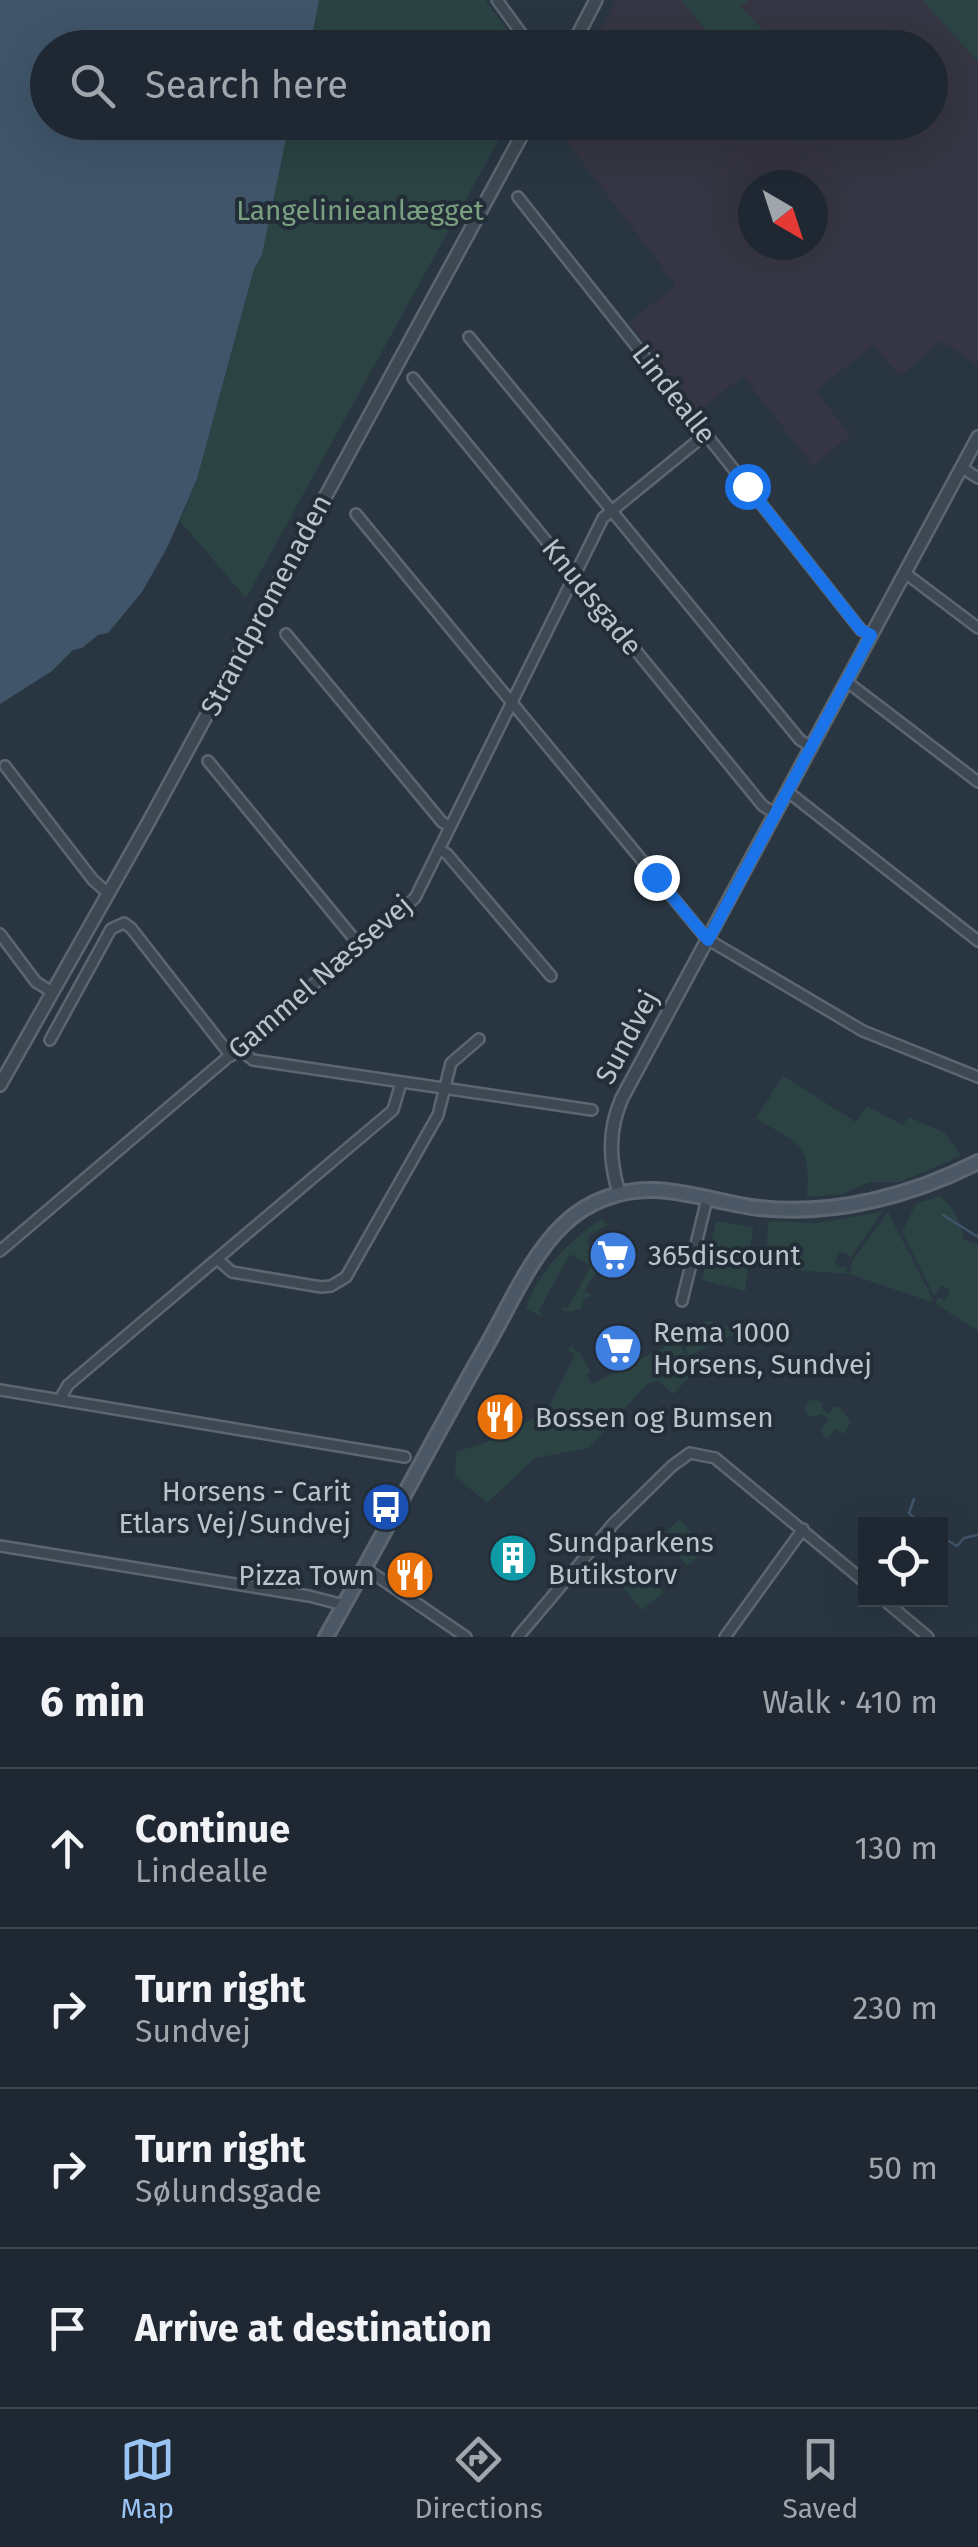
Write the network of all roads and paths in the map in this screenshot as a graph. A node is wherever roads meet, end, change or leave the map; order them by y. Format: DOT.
graph roads {
  1 [pos="497,0"];
  2 [pos="596,0"];
  3 [pos="519,30"];
  4 [pos="580,30"];
  5 [pos="519,140"];
  6 [pos="518,197"];
  7 [pos="469,338"];
  8 [pos="412,378"];
  9 [pos="706,434"];
  10 [pos="978,437"];
  11 [pos="962,467"];
  12 [pos="978,478"];
  13 [pos="610,510"];
  14 [pos="356,514"];
  15 [pos="905,573"];
  16 [pos="575,576"];
  17 [pos="978,628"];
  18 [pos="286,634"];
  19 [pos="871,635"];
  20 [pos="846,681"];
  21 [pos="512,703"];
  22 [pos="810,746"];
  23 [pos="208,761"];
  24 [pos="4,766"];
  25 [pos="978,782"];
  26 [pos="787,791"];
  27 [pos="776,813"];
  28 [pos="450,826"];
  29 [pos="439,849"];
  30 [pos="109,894"];
  31 [pos="0,934"];
  32 [pos="708,940"];
  33 [pos="978,941"];
  34 [pos="360,946"];
  35 [pos="551,976"];
  36 [pos="52,992"];
  37 [pos="479,1039"];
  38 [pos="50,1040"];
  39 [pos="235,1052"];
  40 [pos="978,1077"];
  41 [pos="401,1083"];
  42 [pos="0,1085"];
  43 [pos="445,1089"];
  44 [pos="592,1110"];
  45 [pos="978,1162"];
  46 [pos="619,1193"];
  47 [pos="708,1199"];
  48 [pos="0,1251"];
  49 [pos="217,1258"];
  50 [pos="682,1301"];
  51 [pos="0,1390"];
  52 [pos="60,1399"];
  53 [pos="405,1457"];
  54 [pos="803,1528"];
  55 [pos="0,1546"];
  56 [pos="364,1568"];
  57 [pos="858,1575"];
  58 [pos="344,1606"];
  59 [pos="892,1607"];
  60 [pos="727,1636"];
  61 [pos="326,1637"];
  62 [pos="466,1637"];
  63 [pos="518,1637"];
  64 [pos="928,1637"];
  1 -- 3 [label="street"];
  2 -- 4 [label="street"];
  5 -- 30 [label="street, Strandpromenaden"];
  6 -- 9 [label="street, Lindealle"];
  7 -- 13 [label="street"];
  8 -- 16 [label="street, Knudsgade"];
  9 -- 13 [label="street"];
  9 -- 19 [label="street, Lindealle"];
  10 -- 11 [label="street, Sundvej"];
  11 -- 12 [label="street"];
  11 -- 15 [label="street, Sundvej"];
  13 -- 16 [label="street, Gammel Næssevej"];
  13 -- 22 [label="street"];
  14 -- 21 [label="street"];
  15 -- 17 [label="street"];
  15 -- 19 [label="street, Sundvej"];
  16 -- 21 [label="street, Gammel Næssevej"];
  16 -- 27 [label="street, Knudsgade"];
  18 -- 28 [label="street"];
  19 -- 20 [label="street, Sundvej"];
  20 -- 22 [label="street, Sundvej"];
  20 -- 25 [label="street"];
  21 -- 28 [label="street, Gammel Næssevej"];
  21 -- 32 [label="street"];
  22 -- 26 [label="street, Sundvej"];
  23 -- 34 [label="street"];
  24 -- 30 [label="street"];
  26 -- 27 [label="street, Sundvej"];
  26 -- 33 [label="street"];
  27 -- 32 [label="street, Sundvej"];
  28 -- 29 [label="street, Gammel Næssevej"];
  29 -- 34 [label="street, Gammel Næssevej"];
  29 -- 35 [label="street"];
  30 -- 36 [label="street, Strandpromenaden"];
  31 -- 36 [label="street"];
  32 -- 40 [label="street"];
  32 -- 46 [label="street, Sundvej"];
  34 -- 39 [label="street, Gammel Næssevej"];
  36 -- 42 [label="street, Strandpromenaden"];
  37 -- 43 [label="street"];
  38 -- 39 [label="street"];
  39 -- 41 [label="street"];
  39 -- 48 [label="street, Gammel Næssevej"];
  41 -- 43 [label="street"];
  41 -- 49 [label="street"];
  43 -- 44 [label="street"];
  43 -- 49 [label="street"];
  45 -- 47 [label="main road"];
  46 -- 47 [label="main road"];
  46 -- 56 [label="main road"];
  47 -- 50 [label="street"];
  49 -- 52 [label="street"];
  51 -- 52 [label="street"];
  52 -- 53 [label="street"];
  54 -- 57 [label="street"];
  54 -- 60 [label="street"];
  54 -- 63 [label="street"];
  55 -- 58 [label="street"];
  56 -- 58 [label="main road"];
  56 -- 62 [label="street"];
  58 -- 61 [label="main road"];
  59 -- 64 [label="street"];
}
